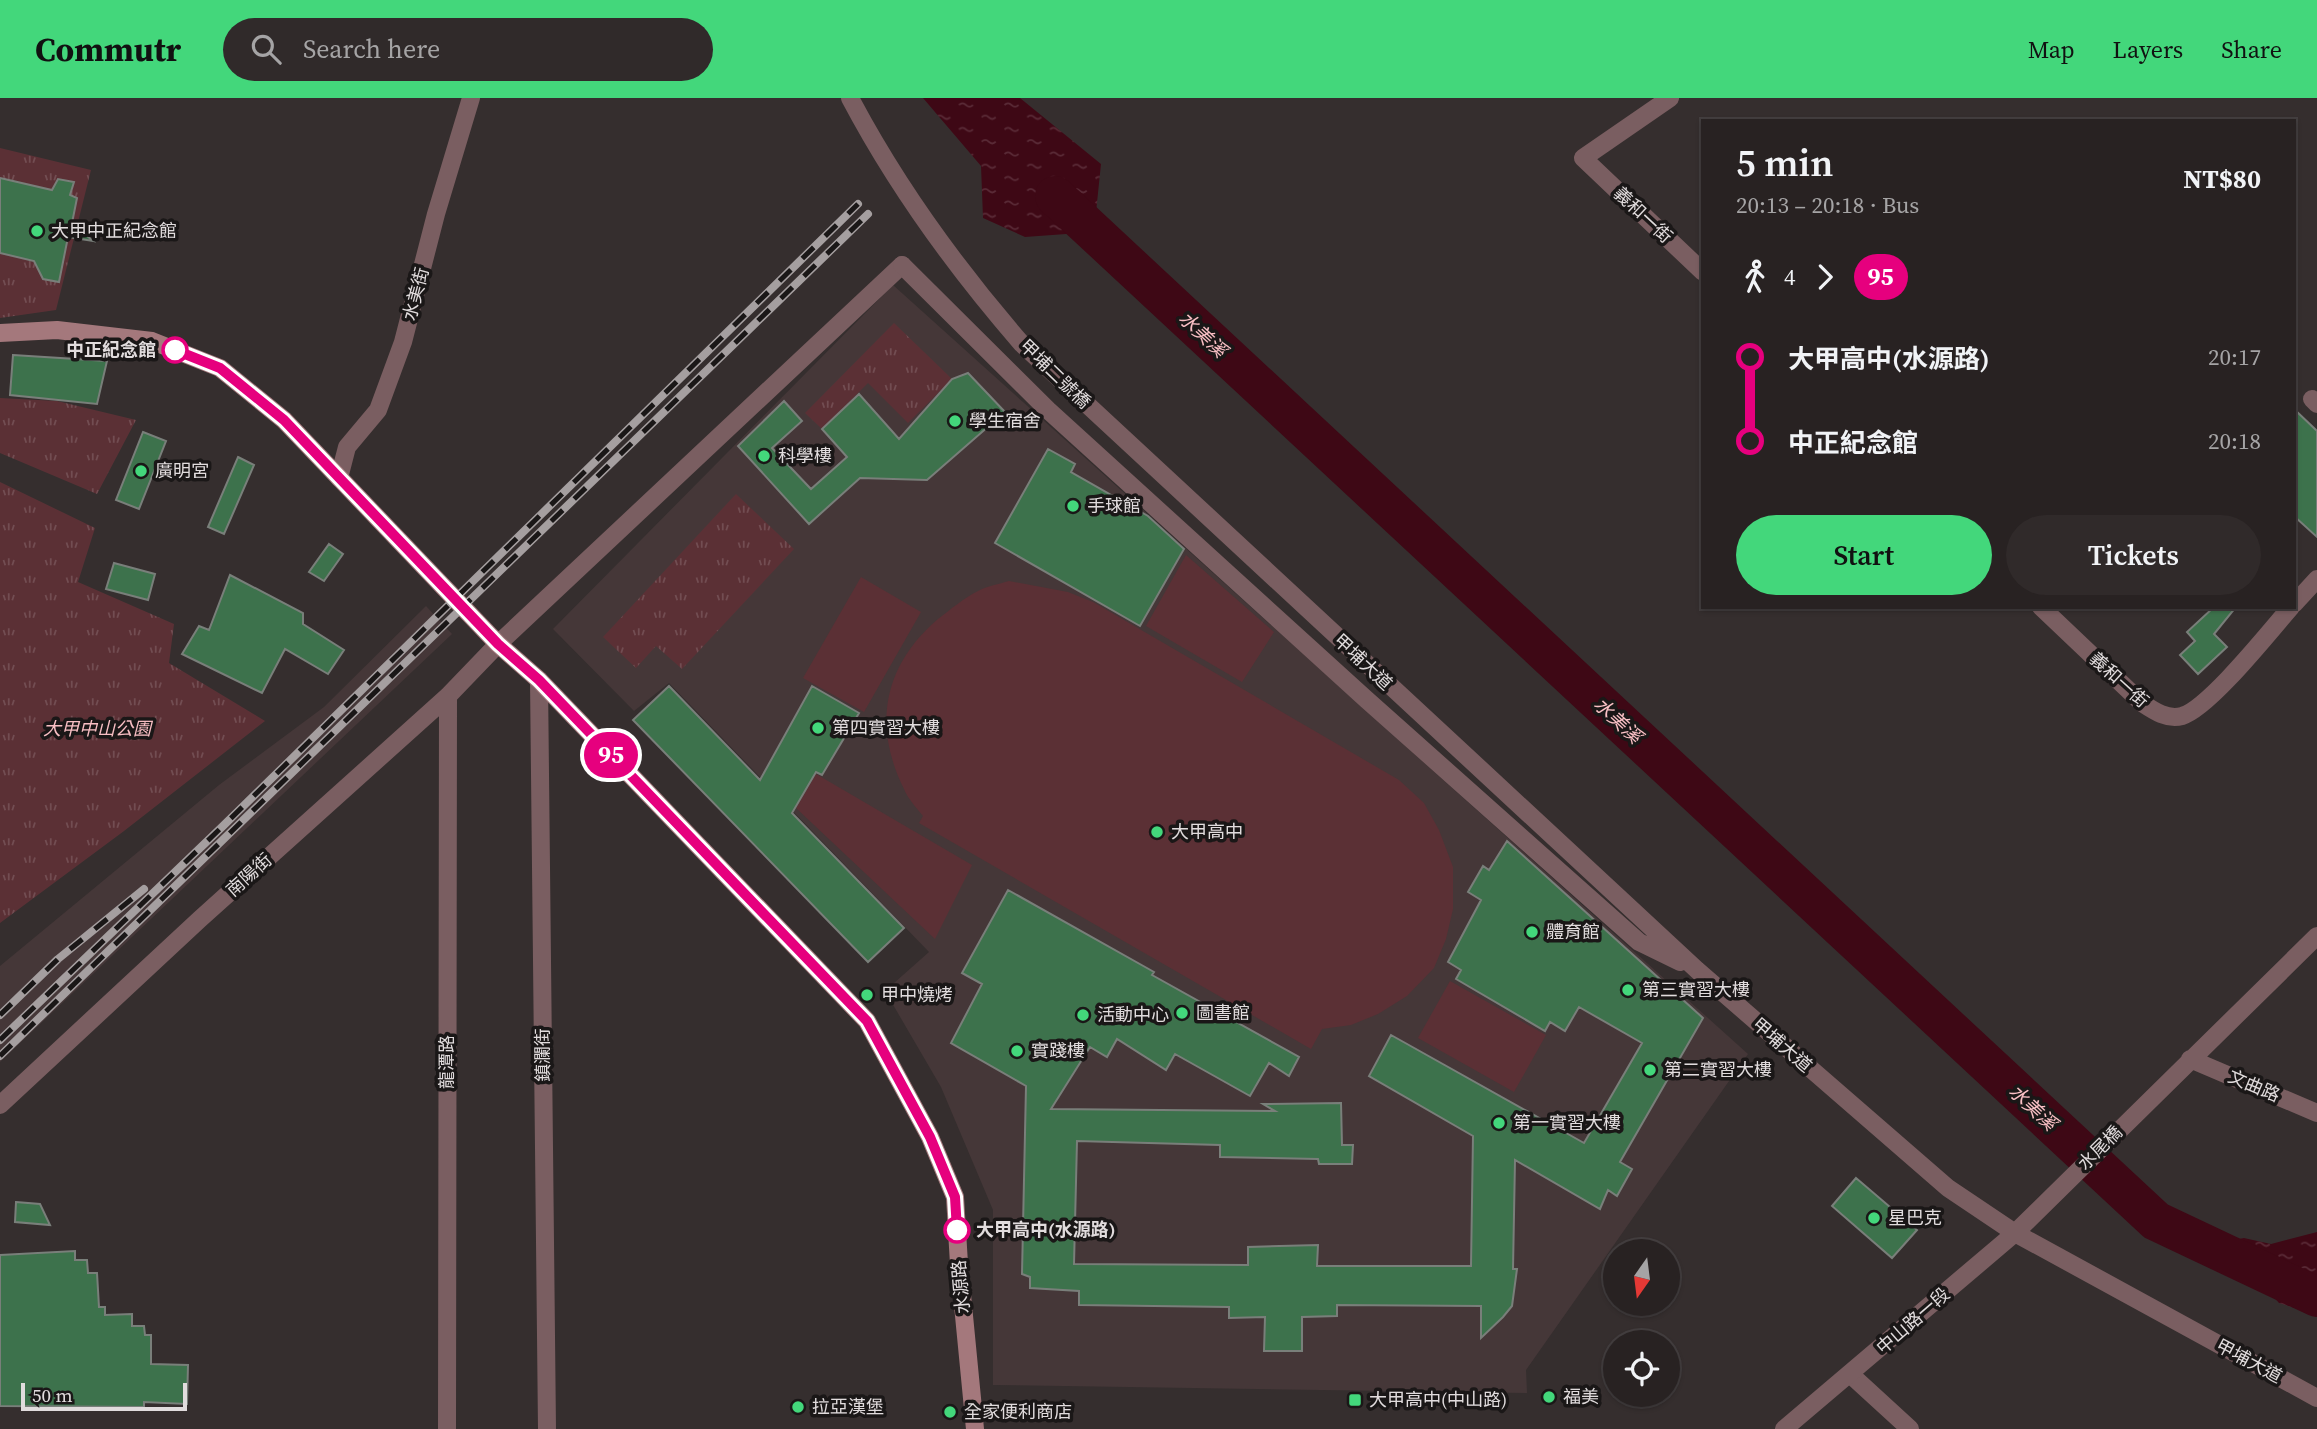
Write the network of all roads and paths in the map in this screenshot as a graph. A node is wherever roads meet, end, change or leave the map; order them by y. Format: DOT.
graph roads {
  1 [pos="471,98"];
  2 [pos="850,98"];
  3 [pos="1670,98"];
  4 [pos="1701,270"];
  5 [pos="0,333"];
  6 [pos="339,478"];
  7 [pos="2317,579"];
  8 [pos="2296,603"];
  9 [pos="2043,609"];
  10 [pos="2290,609"];
  11 [pos="1307,610"];
  12 [pos="498,644"];
  13 [pos="539,680"];
  14 [pos="448,695"];
  15 [pos="2317,936"];
  16 [pos="1697,970"];
  17 [pos="2190,1059"];
  18 [pos="0,1105"];
  19 [pos="2317,1113"];
  20 [pos="2039,1209"];
  21 [pos="2015,1233"];
  22 [pos="1850,1374"];
  23 [pos="2317,1398"];
  24 [pos="447,1429"];
  25 [pos="547,1429"];
  26 [pos="975,1429"];
  27 [pos="1784,1429"];
  28 [pos="1909,1429"];
  1 -- 6 [label="street, 水美街"];
  2 -- 11 [label="street, 甲埔二號橋"];
  3 -- 4 [label="street, 義和一街"];
  5 -- 6 [label="main road"];
  6 -- 12 [label="main road, 水源路"];
  7 -- 8 [label="street, 義和一街"];
  9 -- 10 [label="street, 義和一街"];
  11 -- 16 [label="street, 甲埔大道"];
  12 -- 13 [label="main road, 水源路"];
  12 -- 14 [label="street, 南陽街"];
  12 -- 16 [label="street, 南陽街"];
  13 -- 25 [label="street, 鎮瀾街"];
  13 -- 26 [label="main road, 水源路"];
  14 -- 18 [label="street, 南陽街"];
  14 -- 24 [label="street, 龍潭路"];
  15 -- 17 [label="street"];
  16 -- 21 [label="street, 甲埔大道"];
  17 -- 19 [label="street, 文曲路"];
  17 -- 20 [label="street, 水尾橋"];
  20 -- 21 [label="street, 中山路一段"];
  21 -- 22 [label="street, 中山路一段"];
  21 -- 23 [label="street, 甲埔大道"];
  22 -- 27 [label="street, 中山路一段"];
  22 -- 28 [label="street"];
}
